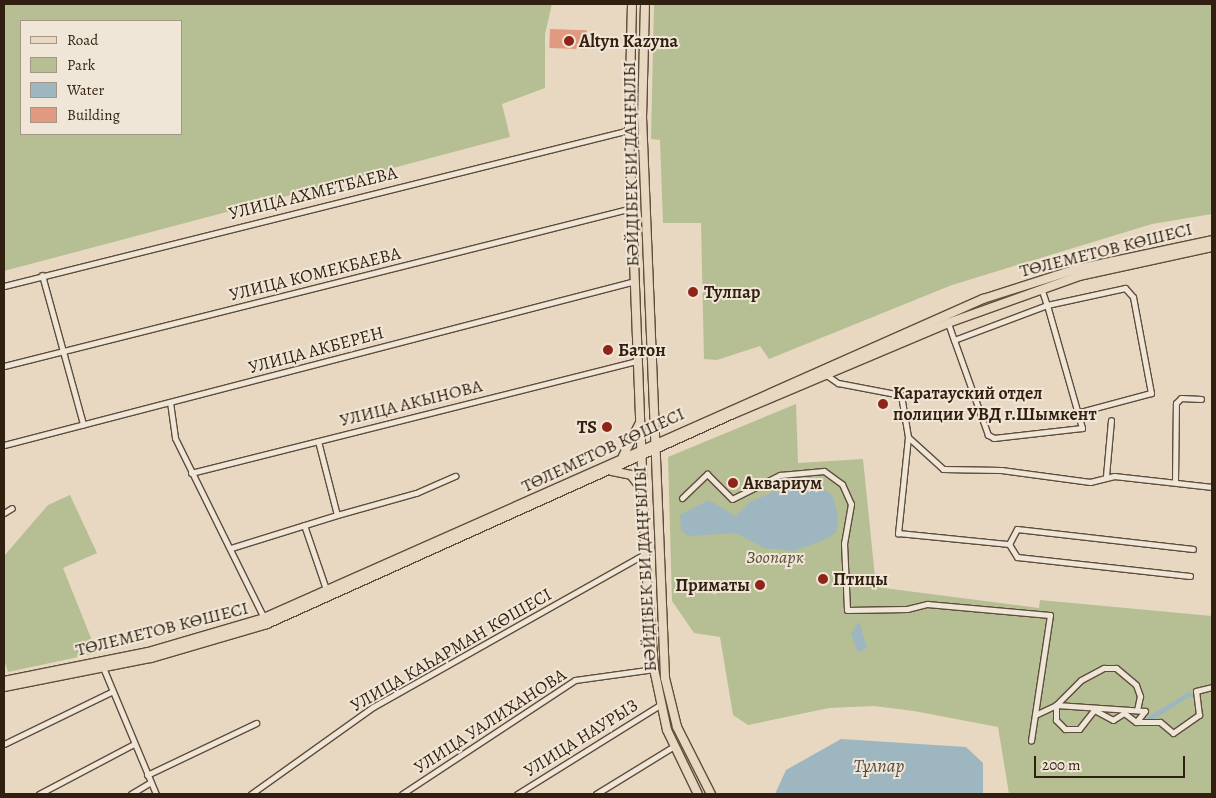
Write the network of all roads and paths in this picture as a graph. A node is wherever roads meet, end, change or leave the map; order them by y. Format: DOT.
graph roads {
  1 [pos="632,4"];
  2 [pos="645,4"];
  3 [pos="629,130"];
  4 [pos="632,208"];
  5 [pos="1212,240"];
  6 [pos="1212,247"];
  7 [pos="42,275"];
  8 [pos="635,281"];
  9 [pos="4,286"];
  10 [pos="1040,288"];
  11 [pos="1046,305"];
  12 [pos="649,314"];
  13 [pos="636,316"];
  14 [pos="948,323"];
  15 [pos="954,340"];
  16 [pos="63,352"];
  17 [pos="638,361"];
  18 [pos="4,366"];
  19 [pos="825,374"];
  20 [pos="1201,399"];
  21 [pos="170,402"];
  22 [pos="1076,413"];
  23 [pos="640,419"];
  24 [pos="1112,420"];
  25 [pos="83,424"];
  26 [pos="908,437"];
  27 [pos="318,441"];
  28 [pos="654,442"];
  29 [pos="4,445"];
  30 [pos="655,451"];
  31 [pos="642,452"];
  32 [pos="623,457"];
  33 [pos="612,471"];
  34 [pos="191,473"];
  35 [pos="455,476"];
  36 [pos="1106,476"];
  37 [pos="1174,481"];
  38 [pos="1212,487"];
  39 [pos="643,490"];
  40 [pos="682,498"];
  41 [pos="12,508"];
  42 [pos="4,513"];
  43 [pos="337,515"];
  44 [pos="304,525"];
  45 [pos="1009,544"];
  46 [pos="231,548"];
  47 [pos="1193,549"];
  48 [pos="645,554"];
  49 [pos="1190,576"];
  50 [pos="327,593"];
  51 [pos="264,618"];
  52 [pos="102,665"];
  53 [pos="654,669"];
  54 [pos="4,681"];
  55 [pos="4,687"];
  56 [pos="1212,687"];
  57 [pos="111,692"];
  58 [pos="1056,705"];
  59 [pos="660,706"];
  60 [pos="1136,710"];
  61 [pos="1035,716"];
  62 [pos="256,722"];
  63 [pos="1136,722"];
  64 [pos="1031,741"];
  65 [pos="4,744"];
  66 [pos="134,744"];
  67 [pos="674,746"];
  68 [pos="147,775"];
  69 [pos="149,784"];
  70 [pos="39,794"];
  71 [pos="130,794"];
  72 [pos="156,794"];
  73 [pos="251,794"];
  74 [pos="402,794"];
  75 [pos="517,794"];
  76 [pos="596,794"];
  77 [pos="698,794"];
  78 [pos="711,794"];
  1 -- 3 [label="main road, БӘЙДІБЕК БИ ДАҢҒЫЛЫ"];
  2 -- 12 [label="main road, БӘЙДІБЕК БИ ДАҢҒЫЛЫ"];
  3 -- 4 [label="main road, БӘЙДІБЕК БИ ДАҢҒЫЛЫ"];
  3 -- 7 [label="street, УЛИЦА АХМЕТБАЕВА"];
  4 -- 8 [label="main road, БӘЙДІБЕК БИ ДАҢҒЫЛЫ"];
  4 -- 16 [label="street, УЛИЦА КОМЕКБАЕВА"];
  5 -- 28 [label="main road, ТӨЛЕМЕТОВ КӨШЕСІ"];
  6 -- 10 [label="main road, ТӨЛЕМЕТОВ КӨШЕСІ"];
  7 -- 9 [label="street, УЛИЦА АХМЕТБАЕВА"];
  7 -- 16 [label="street"];
  8 -- 13 [label="main road, БӘЙДІБЕК БИ ДАҢҒЫЛЫ"];
  8 -- 21 [label="street, УЛИЦА АКБЕРЕН"];
  10 -- 11 [label="street"];
  10 -- 14 [label="main road, ТӨЛЕМЕТОВ КӨШЕСІ"];
  11 -- 15 [label="street"];
  11 -- 22 [label="street"];
  11 -- 22 [label="street"];
  12 -- 13 [label="main road"];
  12 -- 28 [label="main road, БӘЙДІБЕК БИ ДАҢҒЫЛЫ"];
  13 -- 17 [label="main road, БӘЙДІБЕК БИ ДАҢҒЫЛЫ"];
  14 -- 15 [label="street"];
  14 -- 19 [label="main road, ТӨЛЕМЕТОВ КӨШЕСІ"];
  15 -- 22 [label="street"];
  16 -- 18 [label="street, УЛИЦА КОМЕКБАЕВА"];
  16 -- 25 [label="street"];
  17 -- 23 [label="main road, БӘЙДІБЕК БИ ДАҢҒЫЛЫ"];
  17 -- 27 [label="street, УЛИЦА АКЫНОВА"];
  19 -- 26 [label="street"];
  19 -- 30 [label="main road, ТӨЛЕМЕТОВ КӨШЕСІ"];
  20 -- 37 [label="street"];
  21 -- 25 [label="street, УЛИЦА АКБЕРЕН"];
  21 -- 34 [label="street"];
  23 -- 31 [label="main road, БӘЙДІБЕК БИ ДАҢҒЫЛЫ"];
  23 -- 32 [label="main road"];
  24 -- 36 [label="street"];
  25 -- 29 [label="street, УЛИЦА АКБЕРЕН"];
  26 -- 36 [label="street"];
  26 -- 45 [label="street"];
  27 -- 34 [label="street, УЛИЦА АКЫНОВА"];
  27 -- 43 [label="street"];
  28 -- 30 [label="main road, БӘЙДІБЕК БИ ДАҢҒЫЛЫ"];
  28 -- 31 [label="main road, ТӨЛЕМЕТОВ КӨШЕСІ"];
  30 -- 31 [label="main road, ТӨЛЕМЕТОВ КӨШЕСІ"];
  30 -- 78 [label="main road, БӘЙДІБЕК БИ ДАҢҒЫЛЫ"];
  31 -- 32 [label="main road, ТӨЛЕМЕТОВ КӨШЕСІ"];
  31 -- 33 [label="main road, ТӨЛЕМЕТОВ КӨШЕСІ"];
  31 -- 39 [label="main road, БӘЙДІБЕК БИ ДАҢҒЫЛЫ"];
  32 -- 50 [label="main road, ТӨЛЕМЕТОВ КӨШЕСІ"];
  33 -- 39 [label="main road"];
  33 -- 52 [label="main road, ТӨЛЕМЕТОВ КӨШЕСІ"];
  34 -- 46 [label="street"];
  35 -- 43 [label="street"];
  36 -- 37 [label="street"];
  37 -- 38 [label="street"];
  39 -- 48 [label="main road, БӘЙДІБЕК БИ ДАҢҒЫЛЫ"];
  40 -- 61 [label="street"];
  41 -- 42 [label="street"];
  43 -- 44 [label="street"];
  44 -- 46 [label="street"];
  44 -- 50 [label="street"];
  45 -- 47 [label="street"];
  45 -- 49 [label="street"];
  46 -- 51 [label="street"];
  48 -- 53 [label="main road, БӘЙДІБЕК БИ ДАҢҒЫЛЫ"];
  48 -- 73 [label="street, УЛИЦА КАҺАРМАН КӨШЕСІ"];
  50 -- 51 [label="main road, ТӨЛЕМЕТОВ КӨШЕСІ"];
  51 -- 52 [label="main road, ТӨЛЕМЕТОВ КӨШЕСІ"];
  52 -- 54 [label="main road, ТӨЛЕМЕТОВ КӨШЕСІ"];
  52 -- 55 [label="main road, ТӨЛЕМЕТОВ КӨШЕСІ"];
  52 -- 57 [label="street"];
  53 -- 59 [label="main road, БӘЙДІБЕК БИ ДАҢҒЫЛЫ"];
  53 -- 74 [label="street, УЛИЦА УАЛИХАНОВА"];
  56 -- 63 [label="street"];
  57 -- 65 [label="street"];
  57 -- 66 [label="street"];
  58 -- 60 [label="street"];
  58 -- 60 [label="street"];
  58 -- 61 [label="street"];
  58 -- 63 [label="street"];
  59 -- 67 [label="main road, БӘЙДІБЕК БИ ДАҢҒЫЛЫ"];
  59 -- 75 [label="street, УЛИЦА НАУРЫЗ"];
  60 -- 63 [label="street"];
  61 -- 64 [label="street"];
  62 -- 68 [label="street"];
  66 -- 68 [label="street"];
  66 -- 70 [label="street"];
  67 -- 76 [label="street"];
  67 -- 77 [label="main road, БӘЙДІБЕК БИ ДАҢҒЫЛЫ"];
  68 -- 69 [label="street"];
  69 -- 71 [label="street"];
  69 -- 72 [label="street"];
}
